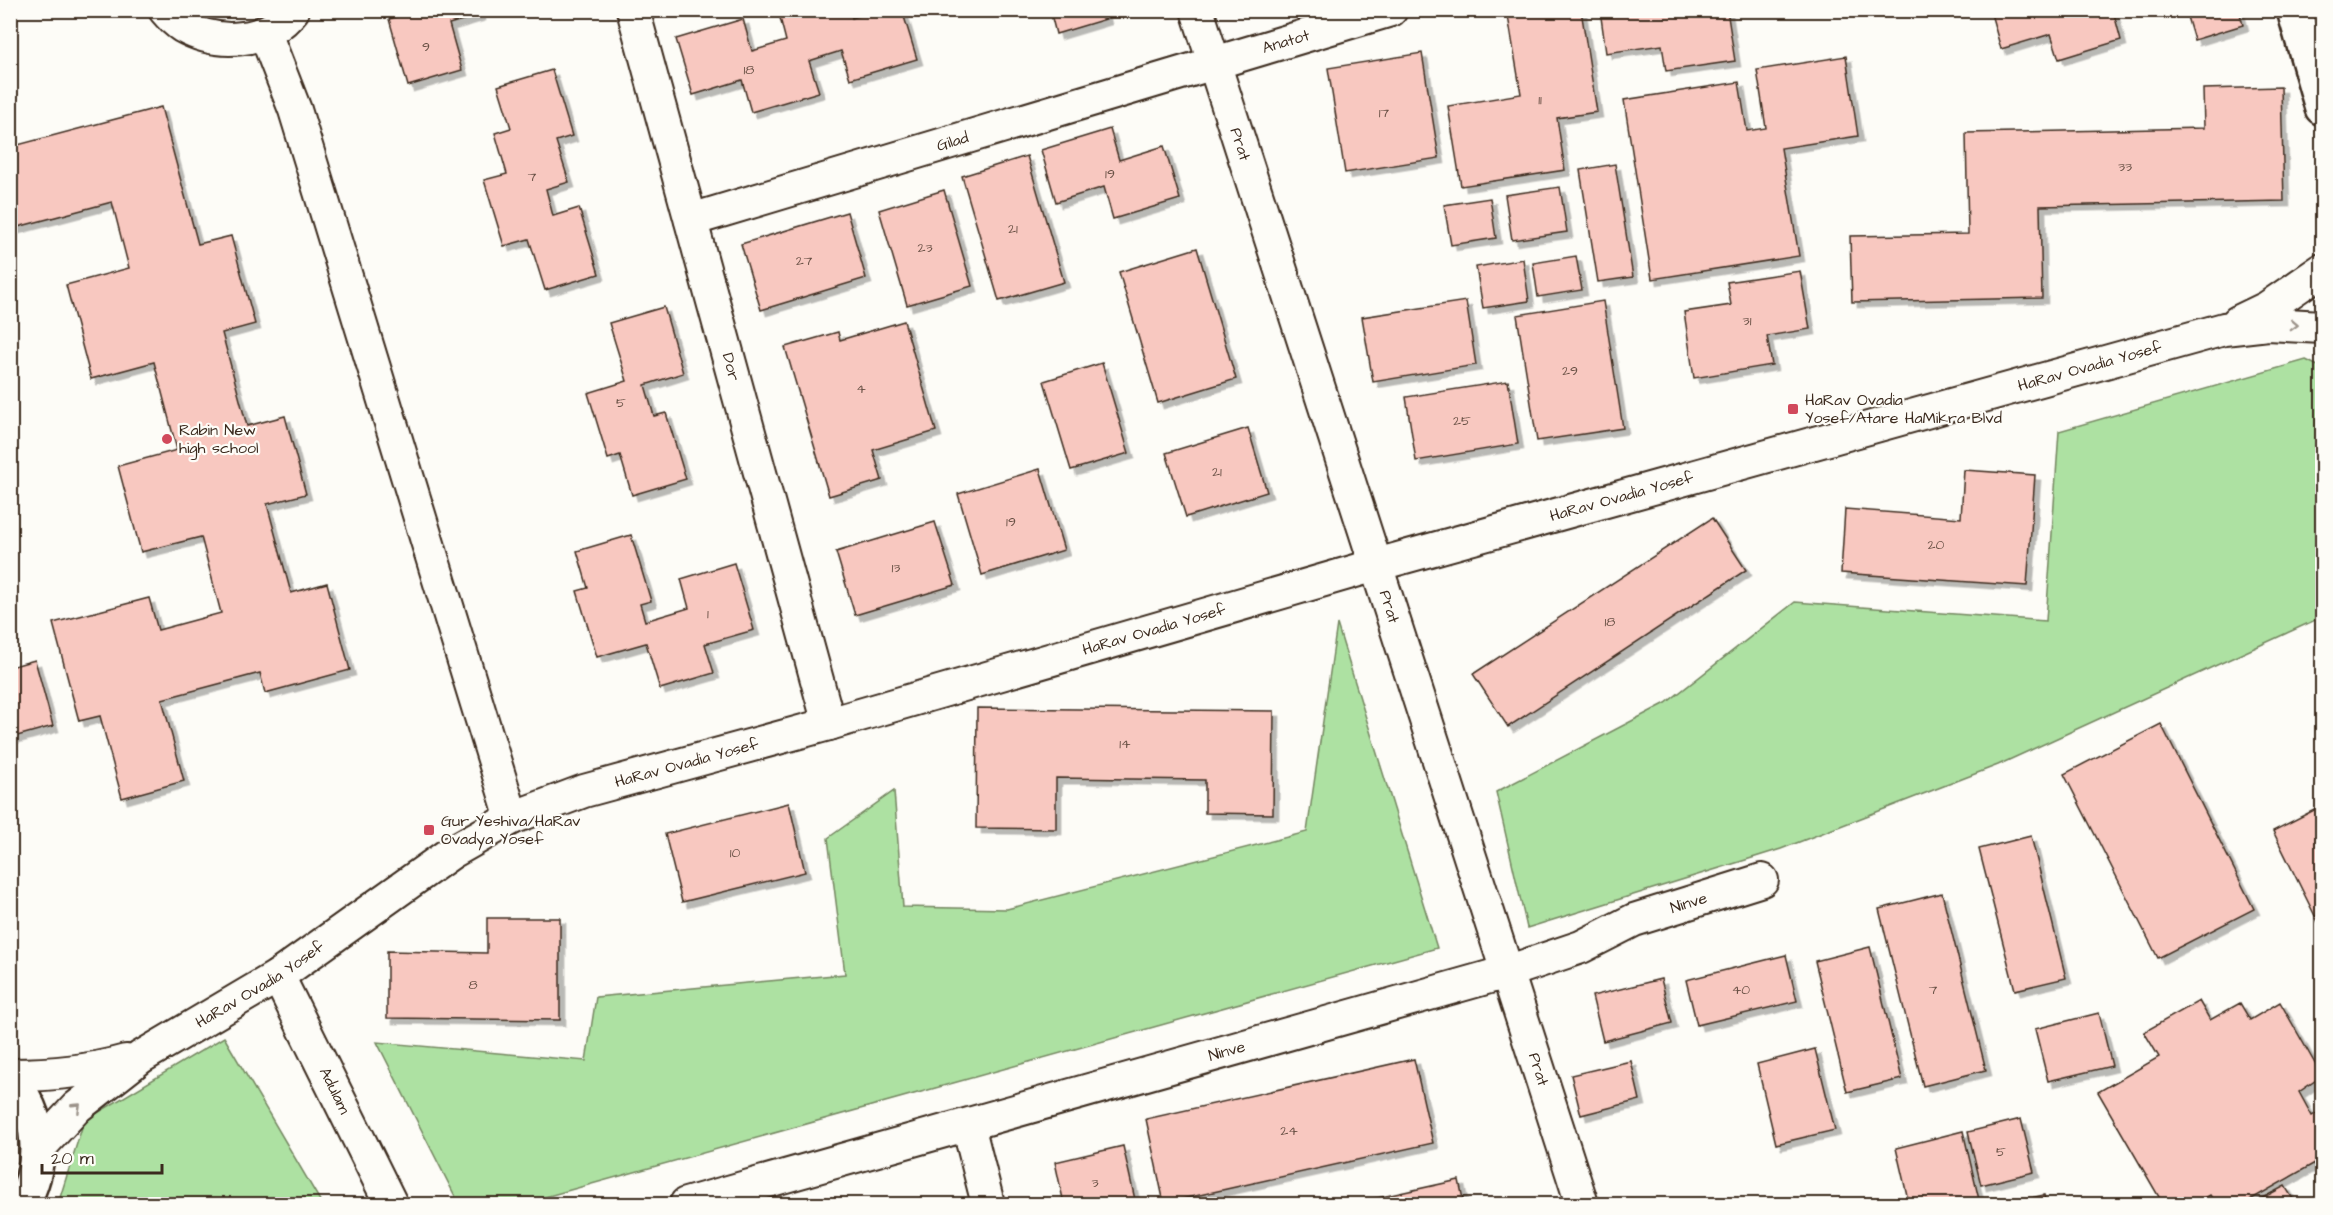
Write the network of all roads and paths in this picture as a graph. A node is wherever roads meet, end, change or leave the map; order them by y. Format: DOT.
graph roads {
  1 [pos="165,10"];
  2 [pos="293,10"];
  3 [pos="633,10"];
  4 [pos="1197,10"];
  5 [pos="1391,10"];
  6 [pos="2294,10"];
  7 [pos="265,33"];
  8 [pos="1214,63"];
  9 [pos="2322,108"];
  10 [pos="691,220"];
  11 [pos="2322,270"];
  12 [pos="2322,327"];
  13 [pos="2224,329"];
  14 [pos="1376,565"];
  15 [pos="830,724"];
  16 [pos="512,818"];
  17 [pos="1761,880"];
  18 [pos="1507,972"];
  19 [pos="278,976"];
  20 [pos="141,1057"];
  21 [pos="10,1077"];
  22 [pos="968,1125"];
  23 [pos="37,1150"];
  24 [pos="26,1201"];
  25 [pos="391,1204"];
  26 [pos="686,1204"];
  27 [pos="988,1204"];
  28 [pos="1582,1204"];
  1 -- 7 [label="street"];
  2 -- 7 [label="street"];
  3 -- 10 [label="street, Dor"];
  4 -- 8 [label="street, Prat"];
  5 -- 8 [label="street, Anatot"];
  6 -- 9 [label="street"];
  7 -- 16 [label="street"];
  8 -- 10 [label="street, Gilad"];
  8 -- 14 [label="street, Prat"];
  10 -- 15 [label="street, Dor"];
  11 -- 13 [label="street, HaRav Ovadia Yosef"];
  13 -- 12 [label="street, HaRav Ovadia Yosef, one-way"];
  13 -- 14 [label="street, HaRav Ovadia Yosef"];
  14 -- 15 [label="street, HaRav Ovadia Yosef"];
  14 -- 18 [label="street, Prat"];
  15 -- 16 [label="street, HaRav Ovadia Yosef"];
  16 -- 19 [label="street, HaRav Ovadia Yosef"];
  17 -- 18 [label="street, Ninve"];
  18 -- 22 [label="street, Ninve"];
  18 -- 28 [label="street, Prat"];
  19 -- 20 [label="street, HaRav Ovadia Yosef"];
  19 -- 25 [label="street, Adulam"];
  20 -- 21 [label="street, HaRav Ovadia Yosef"];
  23 -- 20 [label="street, HaRav Ovadia Yosef, one-way"];
  21 -- 23 [label="street"];
  22 -- 26 [label="street, Ninve"];
  22 -- 27 [label="street"];
  23 -- 24 [label="street"];
}
